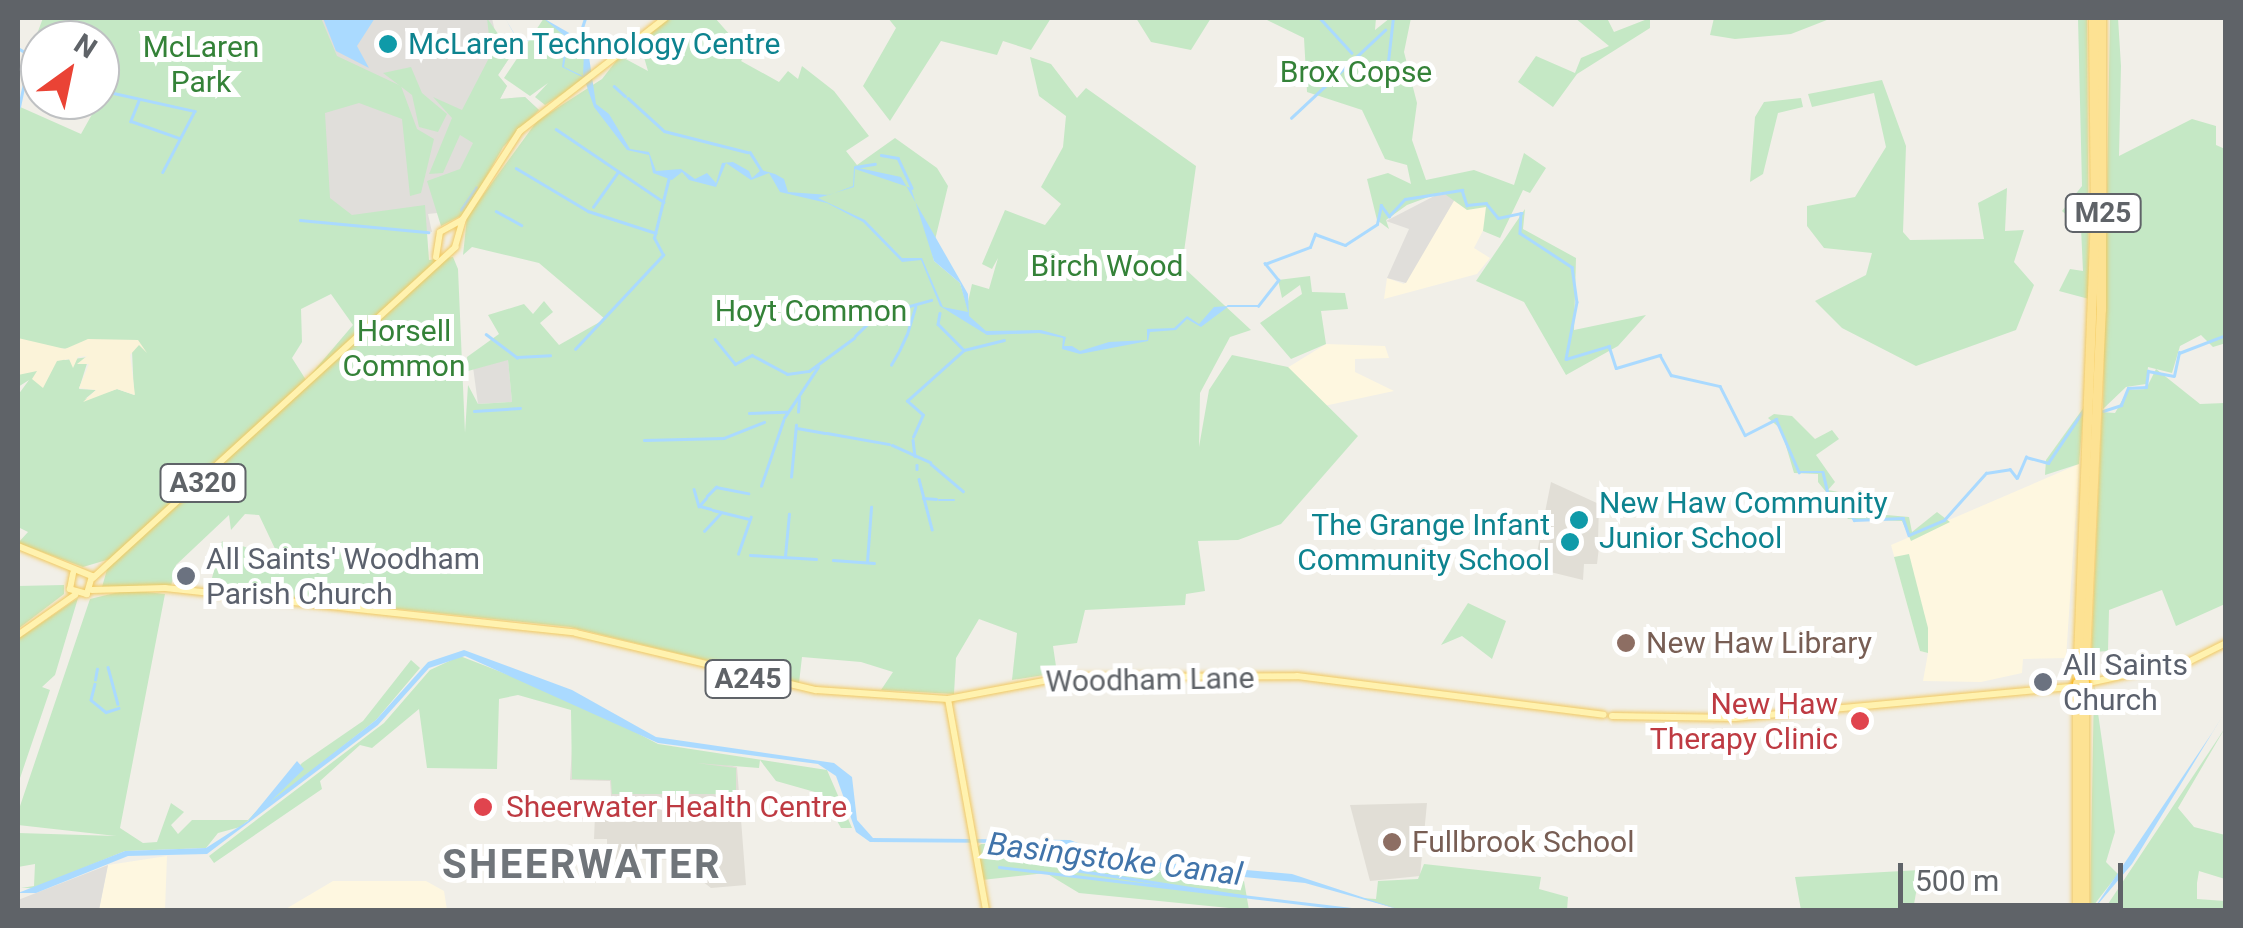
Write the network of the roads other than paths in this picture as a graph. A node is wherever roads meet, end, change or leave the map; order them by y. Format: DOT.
graph roads {
  1 [pos="665,18"];
  2 [pos="2093,18"];
  3 [pos="2101,18"];
  4 [pos="453,230"];
  5 [pos="440,246"];
  6 [pos="449,250"];
  7 [pos="434,261"];
  8 [pos="2093,412"];
  9 [pos="18,546"];
  10 [pos="87,578"];
  11 [pos="73,592"];
  12 [pos="18,635"];
  13 [pos="2226,643"];
  14 [pos="948,700"];
  15 [pos="986,910"];
  16 [pos="2080,910"];
  1 -- 4 [label="main road"];
  2 -- 8 [label="highway, M25"];
  3 -- 8 [label="highway, M25"];
  4 -- 5 [label="main road"];
  4 -- 6 [label="main road"];
  5 -- 6 [label="main road"];
  5 -- 7 [label="main road, A320"];
  6 -- 7 [label="main road, A320"];
  7 -- 10 [label="main road, A320"];
  8 -- 16 [label="highway, M25"];
  9 -- 10 [label="main road, A245"];
  10 -- 11 [label="main road"];
  10 -- 11 [label="main road"];
  10 -- 14 [label="main road, Woodham Lane / A245"];
  11 -- 12 [label="main road"];
  13 -- 14 [label="main road, Woodham Lane"];
  14 -- 15 [label="main road"];
}
